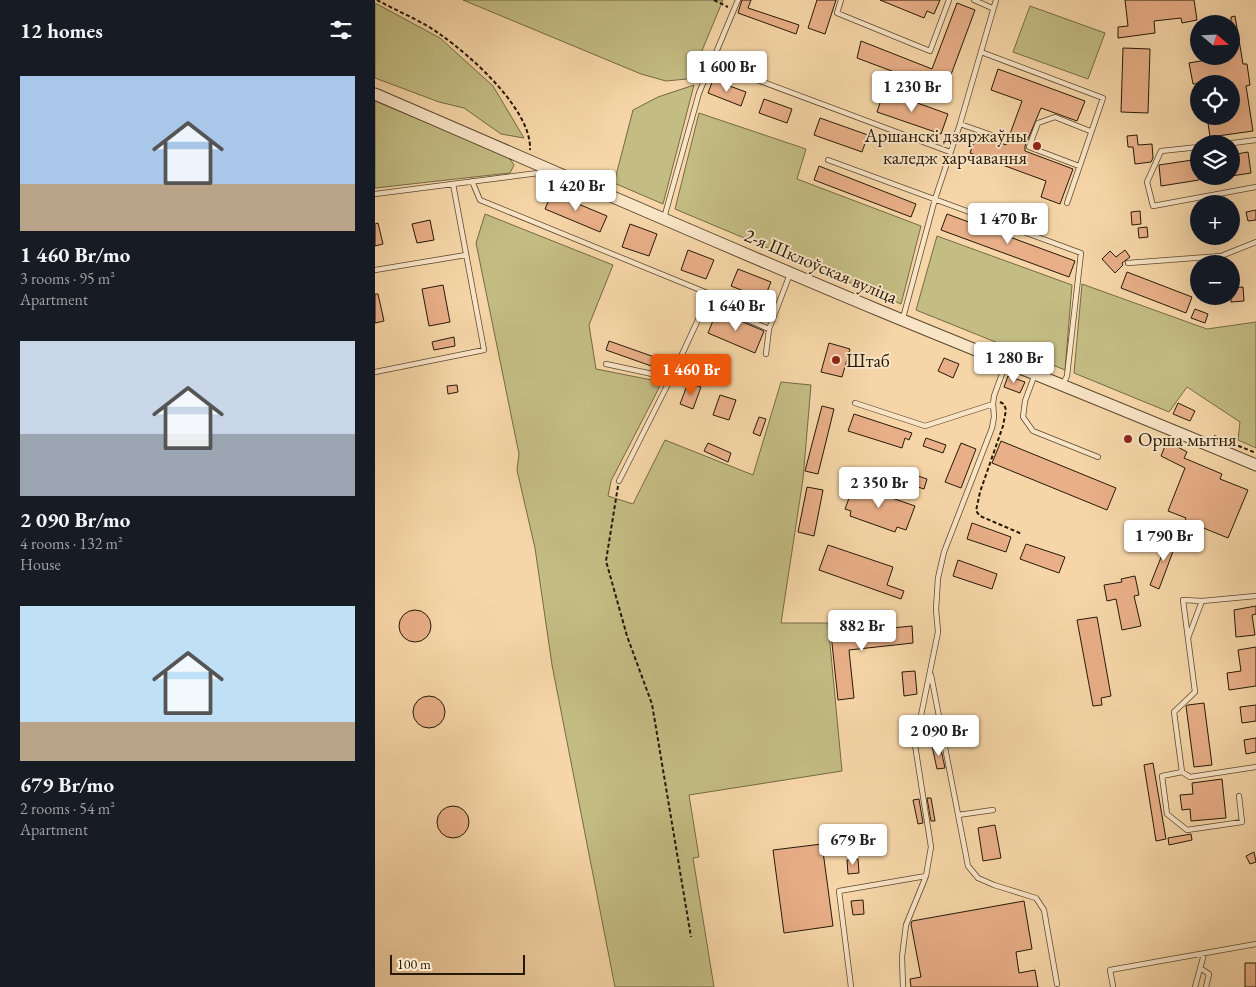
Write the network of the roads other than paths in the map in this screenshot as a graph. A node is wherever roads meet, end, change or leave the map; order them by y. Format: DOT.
graph roads {
  1 [pos="738,0"];
  2 [pos="841,0"];
  3 [pos="949,0"];
  4 [pos="974,0"];
  5 [pos="996,0"];
  6 [pos="992,8"];
  7 [pos="981,52"];
  8 [pos="712,62"];
  9 [pos="375,94"];
  10 [pos="960,124"];
  11 [pos="1090,131"];
  12 [pos="1000,138"];
  13 [pos="1256,140"];
  14 [pos="1240,142"];
  15 [pos="1190,148"];
  16 [pos="950,152"];
  17 [pos="828,160"];
  18 [pos="1079,166"];
  19 [pos="553,171"];
  20 [pos="473,181"];
  21 [pos="453,184"];
  22 [pos="1256,187"];
  23 [pos="375,194"];
  24 [pos="935,199"];
  25 [pos="1067,203"];
  26 [pos="664,218"];
  27 [pos="1256,242"];
  28 [pos="466,255"];
  29 [pos="1128,263"];
  30 [pos="375,270"];
  31 [pos="790,272"];
  32 [pos="715,306"];
  33 [pos="903,320"];
  34 [pos="769,329"];
  35 [pos="766,354"];
  36 [pos="1007,361"];
  37 [pos="606,364"];
  38 [pos="375,372"];
  39 [pos="1036,373"];
  40 [pos="671,378"];
  41 [pos="1063,384"];
  42 [pos="855,403"];
  43 [pos="993,404"];
  44 [pos="1098,457"];
  45 [pos="1256,465"];
  46 [pos="619,481"];
  47 [pos="1256,596"];
  48 [pos="1202,601"];
  49 [pos="1188,638"];
  50 [pos="931,673"];
  51 [pos="1256,767"];
  52 [pos="1182,772"];
  53 [pos="1239,796"];
  54 [pos="993,810"];
  55 [pos="958,815"];
  56 [pos="926,876"];
  57 [pos="1256,944"];
  58 [pos="1204,954"];
  59 [pos="1200,968"];
  60 [pos="1057,984"];
  61 [pos="1113,986"];
  62 [pos="851,987"];
  63 [pos="903,987"];
  64 [pos="1195,987"];
  65 [pos="1205,987"];
  1 -- 8 [label="lane"];
  2 -- 3 [label="lane"];
  4 -- 6 [label="lane"];
  5 -- 6 [label="lane"];
  6 -- 7 [label="lane"];
  7 -- 10 [label="lane"];
  7 -- 11 [label="lane"];
  8 -- 16 [label="lane"];
  8 -- 26 [label="lane"];
  9 -- 19 [label="street, 2-я Шклоўская вуліца"];
  10 -- 12 [label="lane"];
  10 -- 16 [label="lane"];
  11 -- 18 [label="lane"];
  11 -- 18 [label="lane"];
  13 -- 14 [label="lane"];
  15 -- 22 [label="lane"];
  16 -- 24 [label="lane"];
  17 -- 24 [label="lane"];
  18 -- 25 [label="lane"];
  19 -- 20 [label="lane"];
  19 -- 26 [label="street, 2-я Шклоўская вуліца"];
  20 -- 21 [label="lane"];
  20 -- 40 [label="lane"];
  21 -- 23 [label="lane"];
  21 -- 28 [label="lane"];
  24 -- 33 [label="lane"];
  24 -- 41 [label="lane"];
  26 -- 31 [label="street, 2-я Шклоўская вуліца"];
  27 -- 29 [label="lane"];
  28 -- 30 [label="lane"];
  28 -- 38 [label="lane"];
  31 -- 33 [label="street, 2-я Шклоўская вуліца"];
  31 -- 34 [label="lane"];
  32 -- 34 [label="lane"];
  33 -- 36 [label="street, 2-я Шклоўская вуліца"];
  34 -- 35 [label="lane"];
  36 -- 39 [label="street, 2-я Шклоўская вуліца"];
  36 -- 43 [label="lane"];
  37 -- 40 [label="lane"];
  39 -- 41 [label="street, 2-я Шклоўская вуліца"];
  39 -- 44 [label="lane"];
  40 -- 46 [label="lane"];
  41 -- 45 [label="street, 2-я Шклоўская вуліца"];
  42 -- 43 [label="lane"];
  43 -- 50 [label="lane"];
  47 -- 48 [label="lane"];
  48 -- 49 [label="lane"];
  48 -- 49 [label="lane"];
  49 -- 52 [label="lane"];
  50 -- 55 [label="lane"];
  50 -- 56 [label="lane"];
  51 -- 52 [label="lane"];
  52 -- 53 [label="lane"];
  54 -- 55 [label="lane"];
  55 -- 60 [label="lane"];
  56 -- 62 [label="lane"];
  56 -- 63 [label="lane"];
  57 -- 58 [label="lane"];
  58 -- 59 [label="lane"];
  58 -- 61 [label="lane"];
  59 -- 64 [label="lane"];
  59 -- 65 [label="lane"];
}
